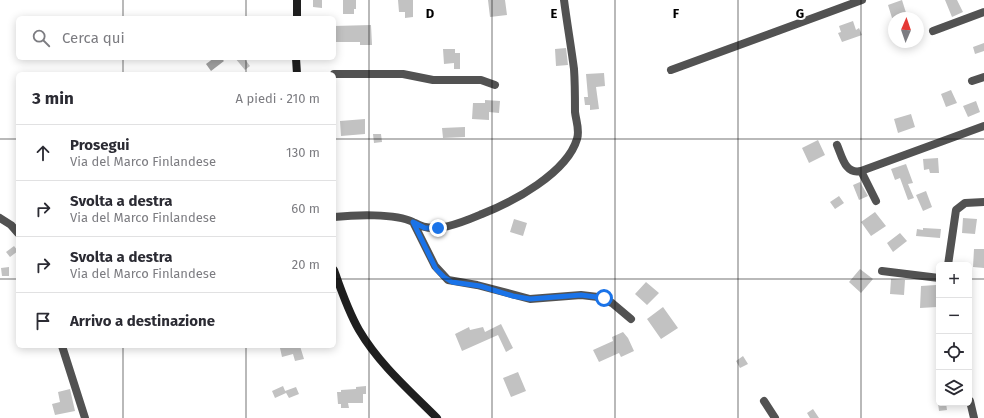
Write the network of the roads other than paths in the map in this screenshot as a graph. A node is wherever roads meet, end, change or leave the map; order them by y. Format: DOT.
graph roads {
  1 [pos="297,0"];
  2 [pos="564,0"];
  3 [pos="862,0"];
  4 [pos="984,12"];
  5 [pos="297,16"];
  6 [pos="933,31"];
  7 [pos="296,60"];
  8 [pos="671,70"];
  9 [pos="296,72"];
  10 [pos="336,74"];
  11 [pos="984,77"];
  12 [pos="972,81"];
  13 [pos="495,85"];
  14 [pos="984,126"];
  15 [pos="837,145"];
  16 [pos="860,171"];
  17 [pos="876,201"];
  18 [pos="984,202"];
  19 [pos="336,217"];
  20 [pos="0,218"];
  21 [pos="413,222"];
  22 [pos="16,230"];
  23 [pos="948,262"];
  24 [pos="882,271"];
  25 [pos="336,275"];
  26 [pos="936,278"];
  27 [pos="631,319"];
  28 [pos="63,348"];
  29 [pos="764,401"];
  30 [pos="971,406"];
  31 [pos="85,418"];
  32 [pos="437,418"];
  33 [pos="775,418"];
  34 [pos="974,418"];
  1 -- 5 [label="street"];
  2 -- 21 [label="street"];
  3 -- 8 [label="street"];
  4 -- 6 [label="street"];
  7 -- 9 [label="street"];
  10 -- 13 [label="street"];
  11 -- 12 [label="street"];
  14 -- 16 [label="street"];
  15 -- 16 [label="street"];
  16 -- 17 [label="street"];
  18 -- 23 [label="street"];
  19 -- 21 [label="street"];
  20 -- 22 [label="street"];
  21 -- 27 [label="street"];
  24 -- 26 [label="street"];
  25 -- 32 [label="street"];
  28 -- 31 [label="street"];
  29 -- 33 [label="street"];
  30 -- 34 [label="street"];
}
